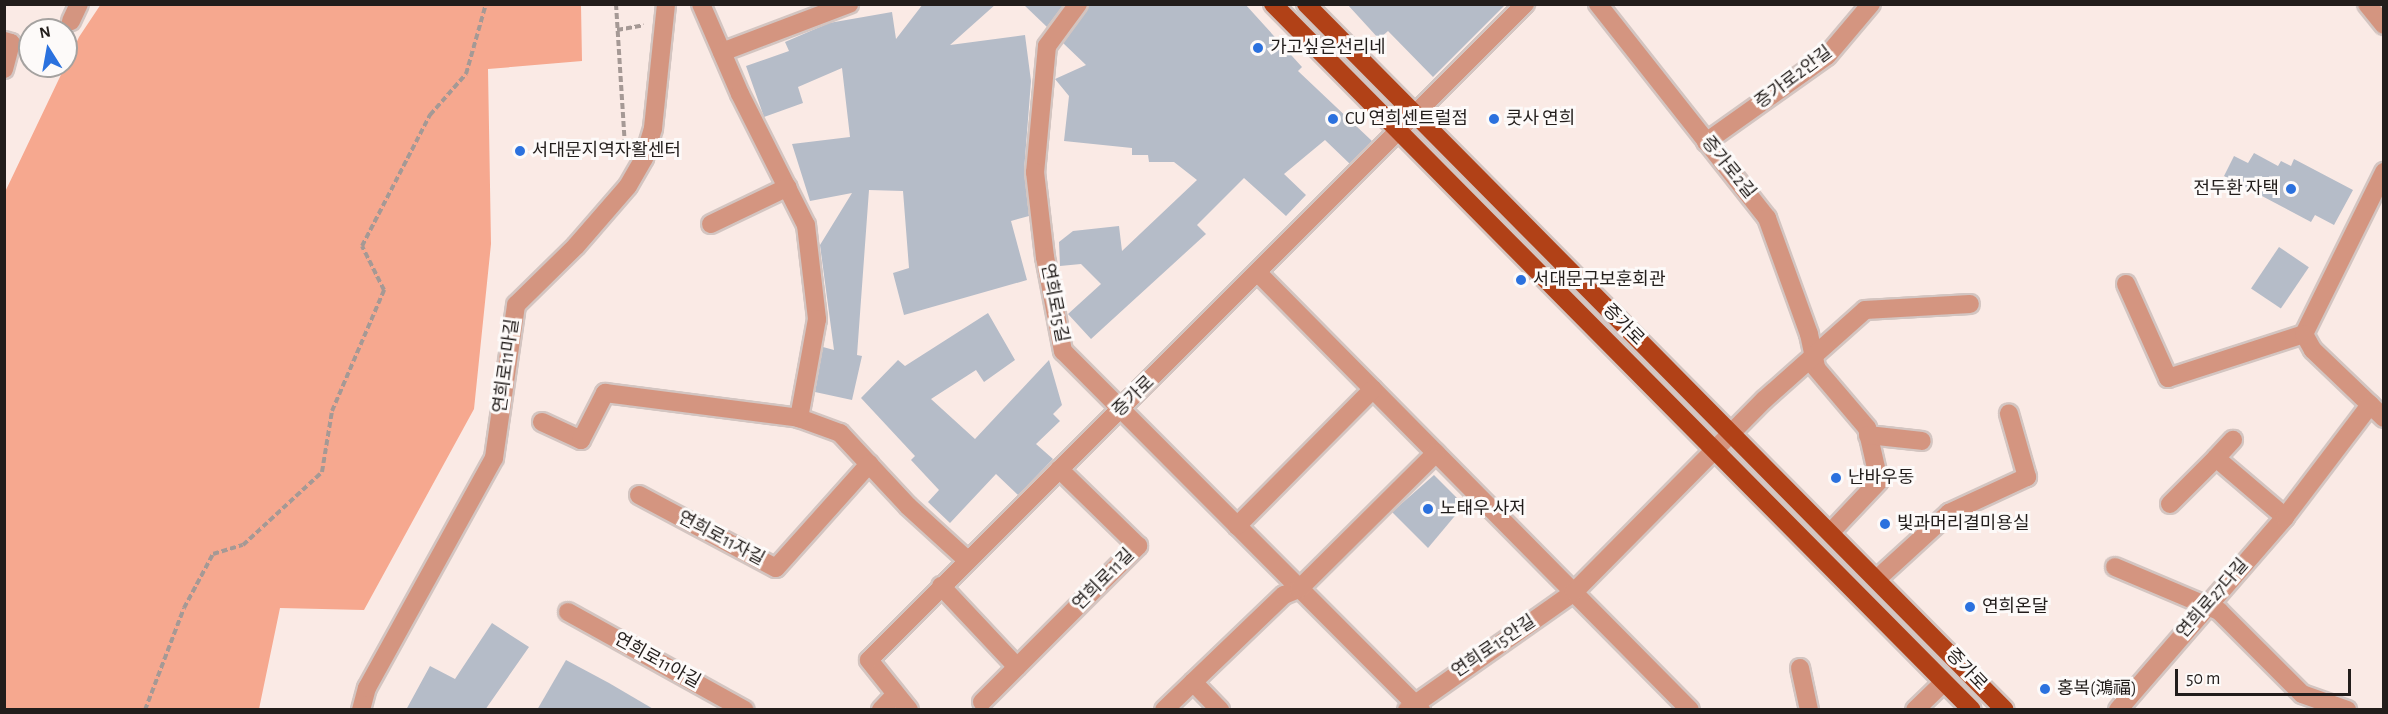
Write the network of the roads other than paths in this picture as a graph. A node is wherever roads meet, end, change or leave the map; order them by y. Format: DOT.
graph roads {
  1 [pos="666,4"];
  2 [pos="702,4"];
  3 [pos="849,4"];
  4 [pos="1078,4"];
  5 [pos="1274,4"];
  6 [pos="1306,4"];
  7 [pos="1525,4"];
  8 [pos="1598,4"];
  9 [pos="1871,4"];
  10 [pos="2367,4"];
  11 [pos="2384,25"];
  12 [pos="4,41"];
  13 [pos="722,52"];
  14 [pos="4,69"];
  15 [pos="1415,117"];
  16 [pos="1399,134"];
  17 [pos="1707,142"];
  18 [pos="2384,172"];
  19 [pos="788,187"];
  20 [pos="711,224"];
  21 [pos="1259,274"];
  22 [pos="2126,284"];
  23 [pos="1970,304"];
  24 [pos="2304,334"];
  25 [pos="1812,356"];
  26 [pos="1373,389"];
  27 [pos="1120,410"];
  28 [pos="2377,412"];
  29 [pos="2008,414"];
  30 [pos="799,418"];
  31 [pos="542,422"];
  32 [pos="1733,434"];
  33 [pos="1869,435"];
  34 [pos="2233,440"];
  35 [pos="1923,441"];
  36 [pos="1717,451"];
  37 [pos="1436,453"];
  38 [pos="2216,458"];
  39 [pos="869,464"];
  40 [pos="1059,469"];
  41 [pos="639,495"];
  42 [pos="2170,504"];
  43 [pos="2285,517"];
  44 [pos="1237,526"];
  45 [pos="1830,533"];
  46 [pos="966,559"];
  47 [pos="2115,567"];
  48 [pos="1877,579"];
  49 [pos="941,586"];
  50 [pos="1299,589"];
  51 [pos="1574,592"];
  52 [pos="2207,607"];
  53 [pos="568,612"];
  54 [pos="1017,667"];
  55 [pos="1800,668"];
  56 [pos="1193,682"];
  57 [pos="1944,682"];
  58 [pos="894,696"];
  59 [pos="982,702"];
  60 [pos="1414,707"];
  61 [pos="362,710"];
  62 [pos="745,710"];
  63 [pos="881,710"];
  64 [pos="909,710"];
  65 [pos="1164,710"];
  66 [pos="1220,710"];
  67 [pos="1690,710"];
  68 [pos="1809,710"];
  69 [pos="1916,710"];
  70 [pos="1972,710"];
  71 [pos="2005,710"];
  72 [pos="2118,710"];
  73 [pos="2348,710"];
  1 -- 61 [label="street, 연희로11마길"];
  2 -- 13 [label="street"];
  3 -- 13 [label="street"];
  4 -- 27 [label="street, 연희로15길"];
  5 -- 16 [label="main road, 증가로"];
  6 -- 15 [label="main road, 증가로"];
  7 -- 15 [label="street, 증가로"];
  8 -- 17 [label="street, 증가로2길"];
  9 -- 17 [label="street, 증가로2안길"];
  10 -- 11 [label="street"];
  12 -- 14 [label="street"];
  13 -- 19 [label="street"];
  15 -- 16 [label="street, 증가로"];
  15 -- 32 [label="main road, 증가로"];
  16 -- 21 [label="street, 증가로"];
  16 -- 36 [label="main road, 증가로"];
  17 -- 25 [label="street, 증가로2길"];
  18 -- 24 [label="street"];
  19 -- 20 [label="street"];
  19 -- 30 [label="street"];
  21 -- 26 [label="street"];
  21 -- 27 [label="street, 증가로"];
  22 -- 24 [label="street"];
  23 -- 25 [label="street"];
  24 -- 28 [label="street, 연희로27다길"];
  25 -- 32 [label="street"];
  25 -- 33 [label="street"];
  26 -- 37 [label="street"];
  26 -- 44 [label="street"];
  27 -- 40 [label="street, 증가로"];
  27 -- 44 [label="street, 연희로15길"];
  28 -- 43 [label="street, 연희로27다길"];
  29 -- 48 [label="street"];
  30 -- 31 [label="street"];
  30 -- 39 [label="street"];
  32 -- 36 [label="street"];
  32 -- 45 [label="main road, 증가로"];
  33 -- 35 [label="street"];
  33 -- 45 [label="street"];
  34 -- 38 [label="street"];
  36 -- 51 [label="street"];
  36 -- 57 [label="main road, 증가로"];
  37 -- 50 [label="street"];
  37 -- 51 [label="street"];
  38 -- 42 [label="street"];
  38 -- 43 [label="street"];
  39 -- 41 [label="street, 연희로11자길"];
  39 -- 46 [label="street"];
  40 -- 46 [label="street, 증가로"];
  40 -- 54 [label="street, 연희로11길"];
  43 -- 52 [label="street, 연희로27다길"];
  44 -- 50 [label="street, 연희로15길"];
  45 -- 48 [label="main road, 증가로"];
  46 -- 49 [label="street, 증가로"];
  47 -- 52 [label="street"];
  48 -- 71 [label="main road, 증가로"];
  49 -- 54 [label="street"];
  49 -- 58 [label="street, 증가로"];
  50 -- 56 [label="street"];
  50 -- 60 [label="street, 연희로15길"];
  51 -- 60 [label="street, 연희로15안길"];
  51 -- 67 [label="street"];
  52 -- 72 [label="street, 연희로27다길"];
  52 -- 73 [label="street"];
  53 -- 62 [label="street, 연희로11아길"];
  54 -- 59 [label="street, 연희로11길"];
  55 -- 68 [label="street"];
  56 -- 65 [label="street"];
  56 -- 66 [label="street"];
  57 -- 69 [label="street, 증가로"];
  57 -- 70 [label="main road, 증가로"];
  58 -- 63 [label="street"];
  58 -- 64 [label="street"];
}
